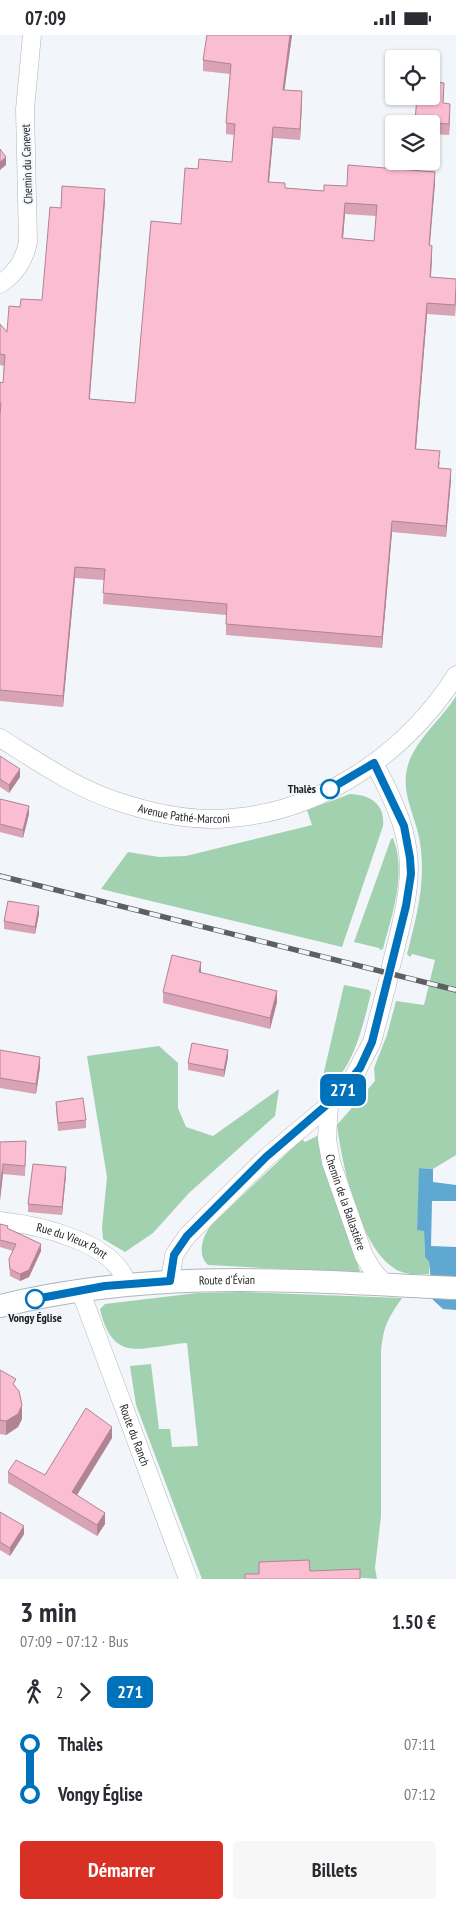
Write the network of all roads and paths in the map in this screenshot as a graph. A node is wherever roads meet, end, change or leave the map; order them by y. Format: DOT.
graph roads {
  1 [pos="32,35"];
  2 [pos="0,283"];
  3 [pos="456,675"];
  4 [pos="0,738"];
  5 [pos="374,763"];
  6 [pos="329,1105"];
  7 [pos="0,1221"];
  8 [pos="380,1279"];
  9 [pos="170,1281"];
  10 [pos="128,1284"];
  11 [pos="456,1288"];
  12 [pos="80,1290"];
  13 [pos="0,1307"];
  14 [pos="188,1579"];
  1 -- 2 [label="street, Chemin du Canevet"];
  3 -- 5 [label="street, Avenue Pathé-Marconi"];
  4 -- 5 [label="street, Avenue Pathé-Marconi"];
  5 -- 6 [label="street"];
  6 -- 8 [label="street, Chemin de la Ballastière"];
  6 -- 9 [label="street"];
  7 -- 10 [label="street, Rue du Vieux Pont"];
  8 -- 9 [label="street, Route d'Évian"];
  8 -- 11 [label="street, Route d'Évian"];
  9 -- 10 [label="street, Route d'Évian"];
  10 -- 12 [label="street, Route d'Évian"];
  12 -- 13 [label="street, Route d'Évian"];
  12 -- 14 [label="street, Route du Ranch"];
}
